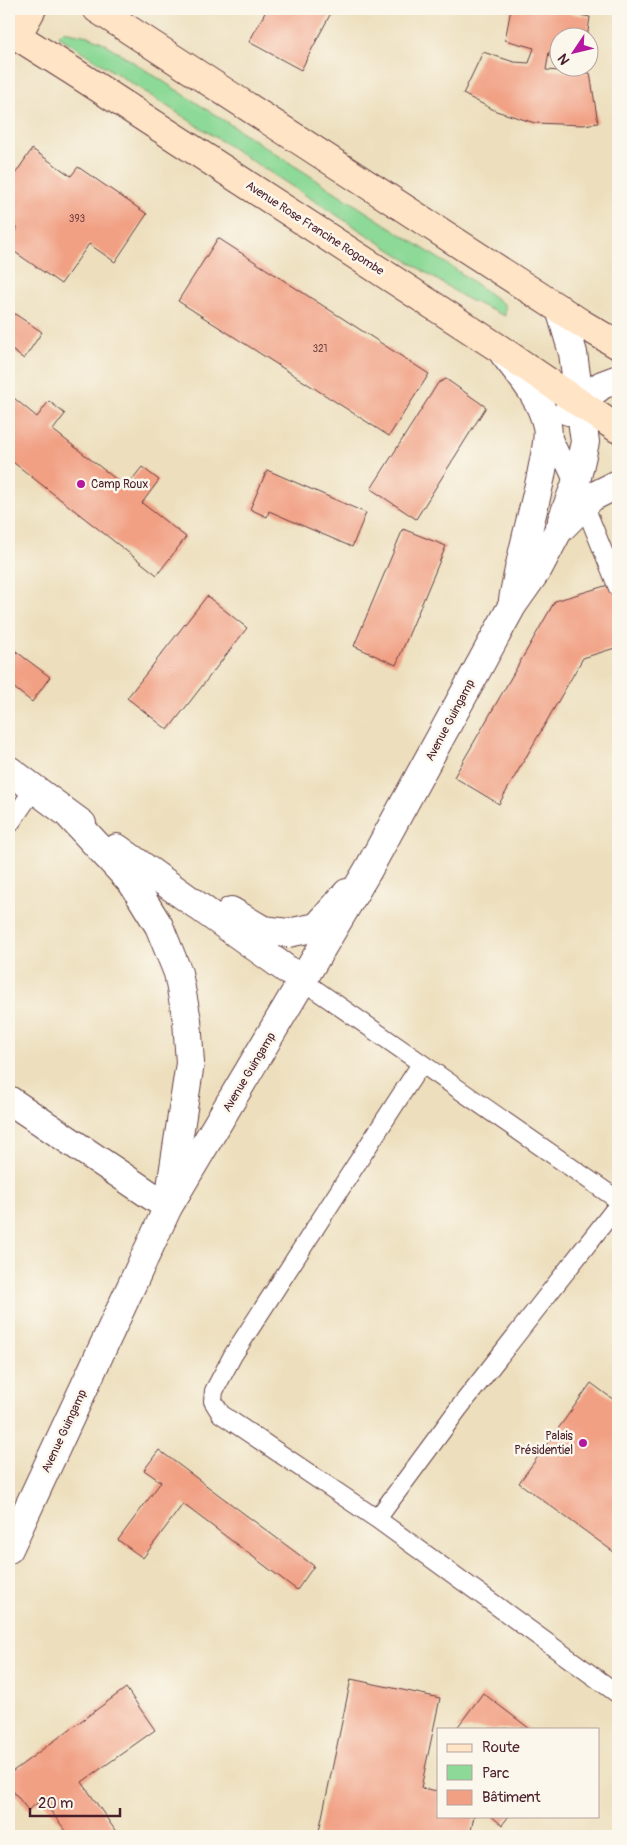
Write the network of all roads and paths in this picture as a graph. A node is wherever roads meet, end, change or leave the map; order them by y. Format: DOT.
graph roads {
  1 [pos="32,9"];
  2 [pos="97,9"];
  3 [pos="13,34"];
  4 [pos="560,309"];
  5 [pos="618,345"];
  6 [pos="500,349"];
  7 [pos="618,379"];
  8 [pos="579,403"];
  9 [pos="548,428"];
  10 [pos="618,429"];
  11 [pos="618,484"];
  12 [pos="580,495"];
  13 [pos="618,588"];
  14 [pos="512,606"];
  15 [pos="9,770"];
  16 [pos="34,789"];
  17 [pos="68,814"];
  18 [pos="9,825"];
  19 [pos="368,870"];
  20 [pos="303,981"];
  21 [pos="421,1064"];
  22 [pos="9,1100"];
  23 [pos="618,1200"];
  24 [pos="618,1205"];
  25 [pos="168,1207"];
  26 [pos="377,1519"];
  27 [pos="9,1548"];
  28 [pos="618,1694"];
  1 -- 3 [label="main road"];
  2 -- 4 [label="main road"];
  3 -- 6 [label="main road, Avenue Rose Francine Rogombe"];
  4 -- 5 [label="main road"];
  4 -- 8 [label="street"];
  6 -- 8 [label="main road, Avenue Rose Francine Rogombe"];
  6 -- 9 [label="street"];
  7 -- 8 [label="street"];
  8 -- 9 [label="street"];
  8 -- 10 [label="main road, Avenue Rose Francine Rogombe"];
  8 -- 12 [label="street"];
  9 -- 12 [label="lane"];
  9 -- 14 [label="street"];
  11 -- 12 [label="street"];
  12 -- 13 [label="lane"];
  12 -- 14 [label="street"];
  14 -- 19 [label="street, Avenue Guingamp"];
  15 -- 16 [label="street"];
  16 -- 17 [label="street"];
  16 -- 18 [label="lane"];
  17 -- 19 [label="street"];
  17 -- 20 [label="street"];
  17 -- 25 [label="street"];
  19 -- 20 [label="street, Avenue Guingamp"];
  20 -- 21 [label="lane"];
  20 -- 25 [label="street, Avenue Guingamp"];
  21 -- 23 [label="lane"];
  21 -- 26 [label="lane"];
  22 -- 25 [label="street"];
  24 -- 26 [label="lane"];
  25 -- 27 [label="street, Avenue Guingamp"];
  26 -- 28 [label="lane"];
}
